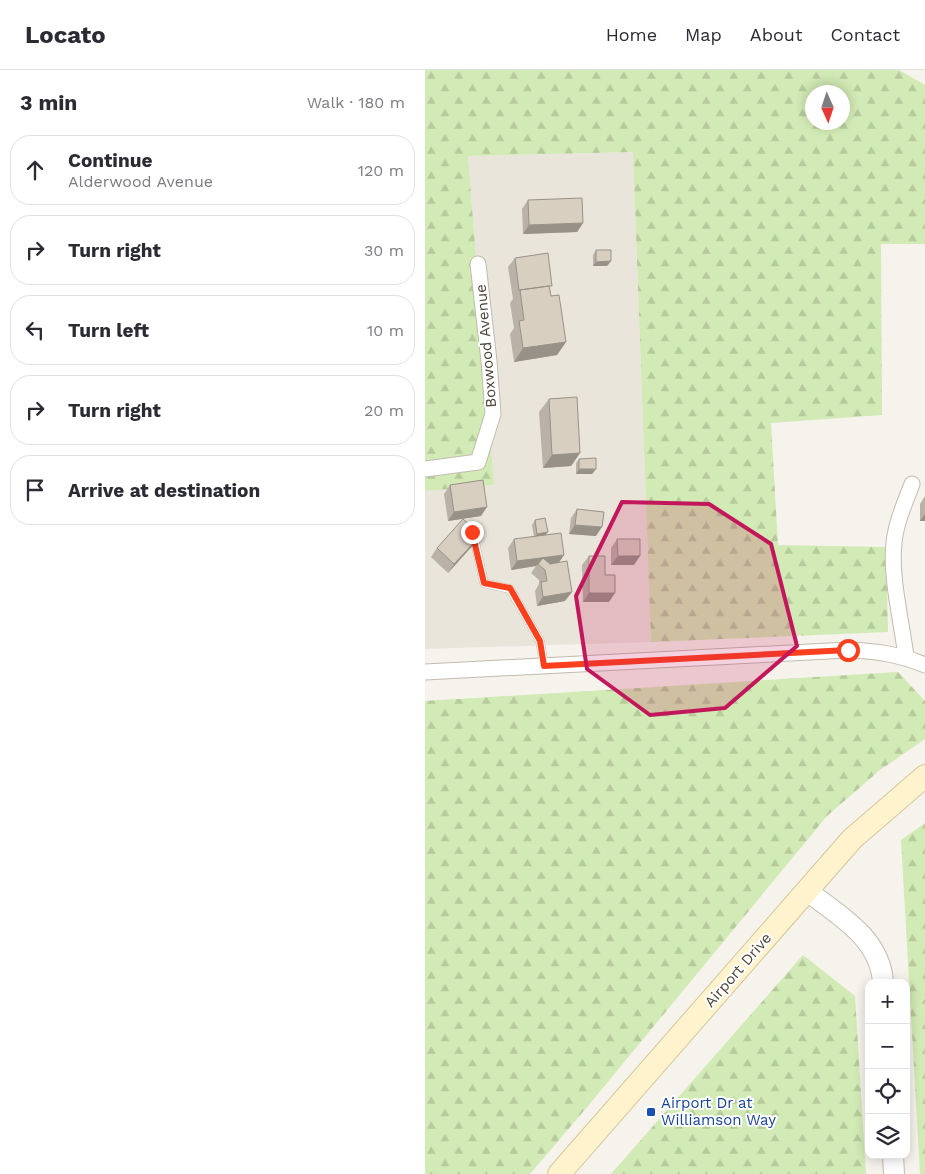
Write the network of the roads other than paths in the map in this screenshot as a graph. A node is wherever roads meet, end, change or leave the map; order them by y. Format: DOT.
graph roads {
  1 [pos="478,264"];
  2 [pos="425,469"];
  3 [pos="912,484"];
  4 [pos="472,532"];
  5 [pos="906,658"];
  6 [pos="925,664"];
  7 [pos="544,666"];
  8 [pos="425,672"];
  9 [pos="925,776"];
  10 [pos="807,892"];
  11 [pos="883,979"];
  12 [pos="893,1159"];
  13 [pos="559,1174"];
  14 [pos="894,1174"];
  1 -- 2 [label="street, Boxwood Avenue"];
  3 -- 5 [label="street"];
  4 -- 7 [label="lane"];
  5 -- 6 [label="street"];
  5 -- 7 [label="street"];
  7 -- 8 [label="street"];
  9 -- 10 [label="main road, Airport Drive"];
  10 -- 11 [label="street"];
  10 -- 13 [label="main road, Airport Drive"];
  12 -- 14 [label="street"];
}
